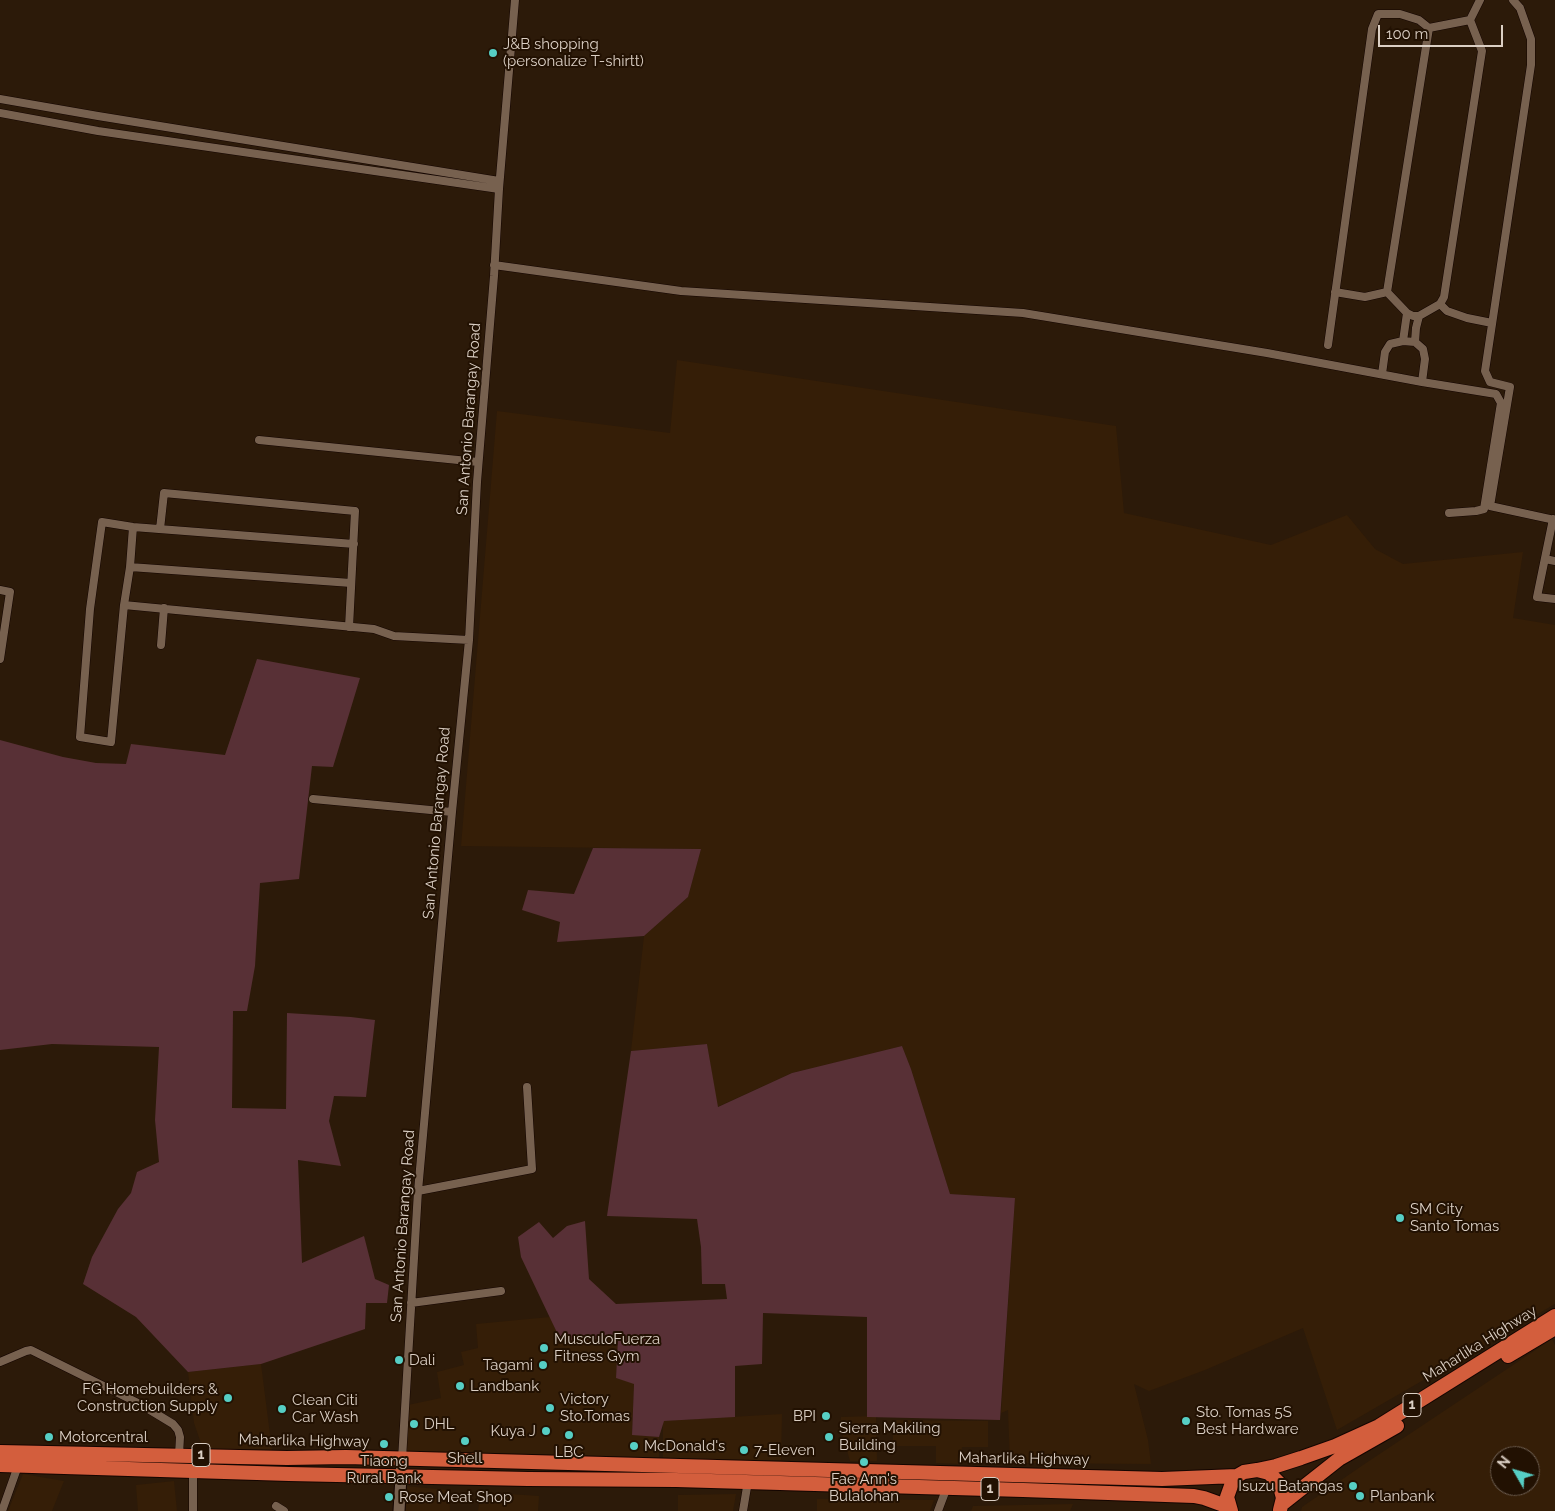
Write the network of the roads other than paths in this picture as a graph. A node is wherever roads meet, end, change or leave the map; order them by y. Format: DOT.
graph roads {
  1 [pos="515,0"];
  2 [pos="1480,0"];
  3 [pos="1512,0"];
  4 [pos="1470,20"];
  5 [pos="1429,28"];
  6 [pos="0,99"];
  7 [pos="0,114"];
  8 [pos="499,185"];
  9 [pos="494,265"];
  10 [pos="1335,292"];
  11 [pos="1387,292"];
  12 [pos="1440,304"];
  13 [pos="1407,313"];
  14 [pos="1418,316"];
  15 [pos="1492,323"];
  16 [pos="1403,341"];
  17 [pos="1415,342"];
  18 [pos="1328,345"];
  19 [pos="1382,374"];
  20 [pos="1422,382"];
  21 [pos="259,440"];
  22 [pos="478,462"];
  23 [pos="1449,513"];
  24 [pos="1554,519"];
  25 [pos="133,527"];
  26 [pos="160,530"];
  27 [pos="354,544"];
  28 [pos="1545,559"];
  29 [pos="1555,561"];
  30 [pos="130,567"];
  31 [pos="352,583"];
  32 [pos="0,590"];
  33 [pos="1555,599"];
  34 [pos="124,606"];
  35 [pos="164,608"];
  36 [pos="348,627"];
  37 [pos="469,640"];
  38 [pos="161,645"];
  39 [pos="0,659"];
  40 [pos="313,800"];
  41 [pos="452,812"];
  42 [pos="528,1086"];
  43 [pos="418,1191"];
  44 [pos="501,1291"];
  45 [pos="411,1303"];
  46 [pos="1555,1316"];
  47 [pos="1555,1328"];
  48 [pos="0,1362"];
  49 [pos="0,1452"];
  50 [pos="179,1455"];
  51 [pos="19,1459"];
  52 [pos="402,1459"];
  53 [pos="0,1465"];
  54 [pos="749,1468"];
  55 [pos="1257,1470"];
  56 [pos="193,1471"];
  57 [pos="402,1476"];
  58 [pos="1237,1476"];
  59 [pos="748,1483"];
  60 [pos="947,1487"];
  61 [pos="276,1506"];
  62 [pos="1281,1507"];
  63 [pos="1230,1509"];
  64 [pos="2,1511"];
  65 [pos="192,1511"];
  66 [pos="284,1511"];
  67 [pos="399,1511"];
  68 [pos="743,1511"];
  69 [pos="938,1511"];
  1 -- 8 [label="street, San Antonio Barangay Road"];
  2 -- 4 [label="street"];
  3 -- 15 [label="street"];
  4 -- 5 [label="street"];
  4 -- 12 [label="street"];
  5 -- 10 [label="street"];
  5 -- 11 [label="street"];
  6 -- 8 [label="street"];
  7 -- 8 [label="street"];
  8 -- 9 [label="street, San Antonio Barangay Road"];
  9 -- 19 [label="street"];
  9 -- 22 [label="street, San Antonio Barangay Road"];
  10 -- 11 [label="street"];
  10 -- 18 [label="street"];
  11 -- 13 [label="street"];
  12 -- 14 [label="street"];
  12 -- 15 [label="street"];
  13 -- 14 [label="street"];
  13 -- 16 [label="street"];
  14 -- 17 [label="street"];
  15 -- 24 [label="street"];
  16 -- 17 [label="street"];
  16 -- 19 [label="street"];
  17 -- 20 [label="street"];
  19 -- 20 [label="street"];
  20 -- 23 [label="street"];
  21 -- 22 [label="street"];
  22 -- 37 [label="street, San Antonio Barangay Road"];
  24 -- 28 [label="street"];
  25 -- 26 [label="street"];
  25 -- 30 [label="street"];
  25 -- 34 [label="street"];
  26 -- 27 [label="street"];
  26 -- 27 [label="street"];
  27 -- 31 [label="street"];
  28 -- 29 [label="street"];
  28 -- 33 [label="street"];
  30 -- 31 [label="street"];
  30 -- 34 [label="street"];
  31 -- 36 [label="street"];
  32 -- 39 [label="street"];
  34 -- 35 [label="street"];
  35 -- 36 [label="street"];
  35 -- 38 [label="street"];
  36 -- 37 [label="street"];
  37 -- 41 [label="street, San Antonio Barangay Road"];
  40 -- 41 [label="street"];
  41 -- 43 [label="street, San Antonio Barangay Road"];
  42 -- 43 [label="street"];
  43 -- 45 [label="street, San Antonio Barangay Road"];
  44 -- 45 [label="street"];
  45 -- 52 [label="street, San Antonio Barangay Road"];
  46 -- 55 [label="highway, Maharlika Highway / 1"];
  47 -- 62 [label="highway, Maharlika Highway / 1"];
  48 -- 50 [label="street"];
  49 -- 51 [label="highway, Maharlika Highway / 1"];
  50 -- 51 [label="highway, Maharlika Highway / 1"];
  50 -- 52 [label="highway, Maharlika Highway / 1"];
  51 -- 53 [label="highway, Maharlika Highway / 1"];
  51 -- 56 [label="highway, Maharlika Highway / 1"];
  51 -- 64 [label="street"];
  52 -- 54 [label="highway, Maharlika Highway / 1"];
  52 -- 57 [label="street"];
  54 -- 58 [label="highway, Maharlika Highway / 1"];
  54 -- 59 [label="street"];
  55 -- 58 [label="highway, 1"];
  55 -- 62 [label="highway, 1"];
  56 -- 57 [label="highway, Maharlika Highway / 1"];
  56 -- 65 [label="street"];
  57 -- 59 [label="highway, Maharlika Highway / 1"];
  57 -- 67 [label="street"];
  58 -- 63 [label="highway, 1"];
  59 -- 60 [label="highway, Maharlika Highway / 1"];
  59 -- 68 [label="street"];
  60 -- 63 [label="highway, Maharlika Highway / 1"];
  60 -- 69 [label="street"];
  61 -- 66 [label="street"];
}
